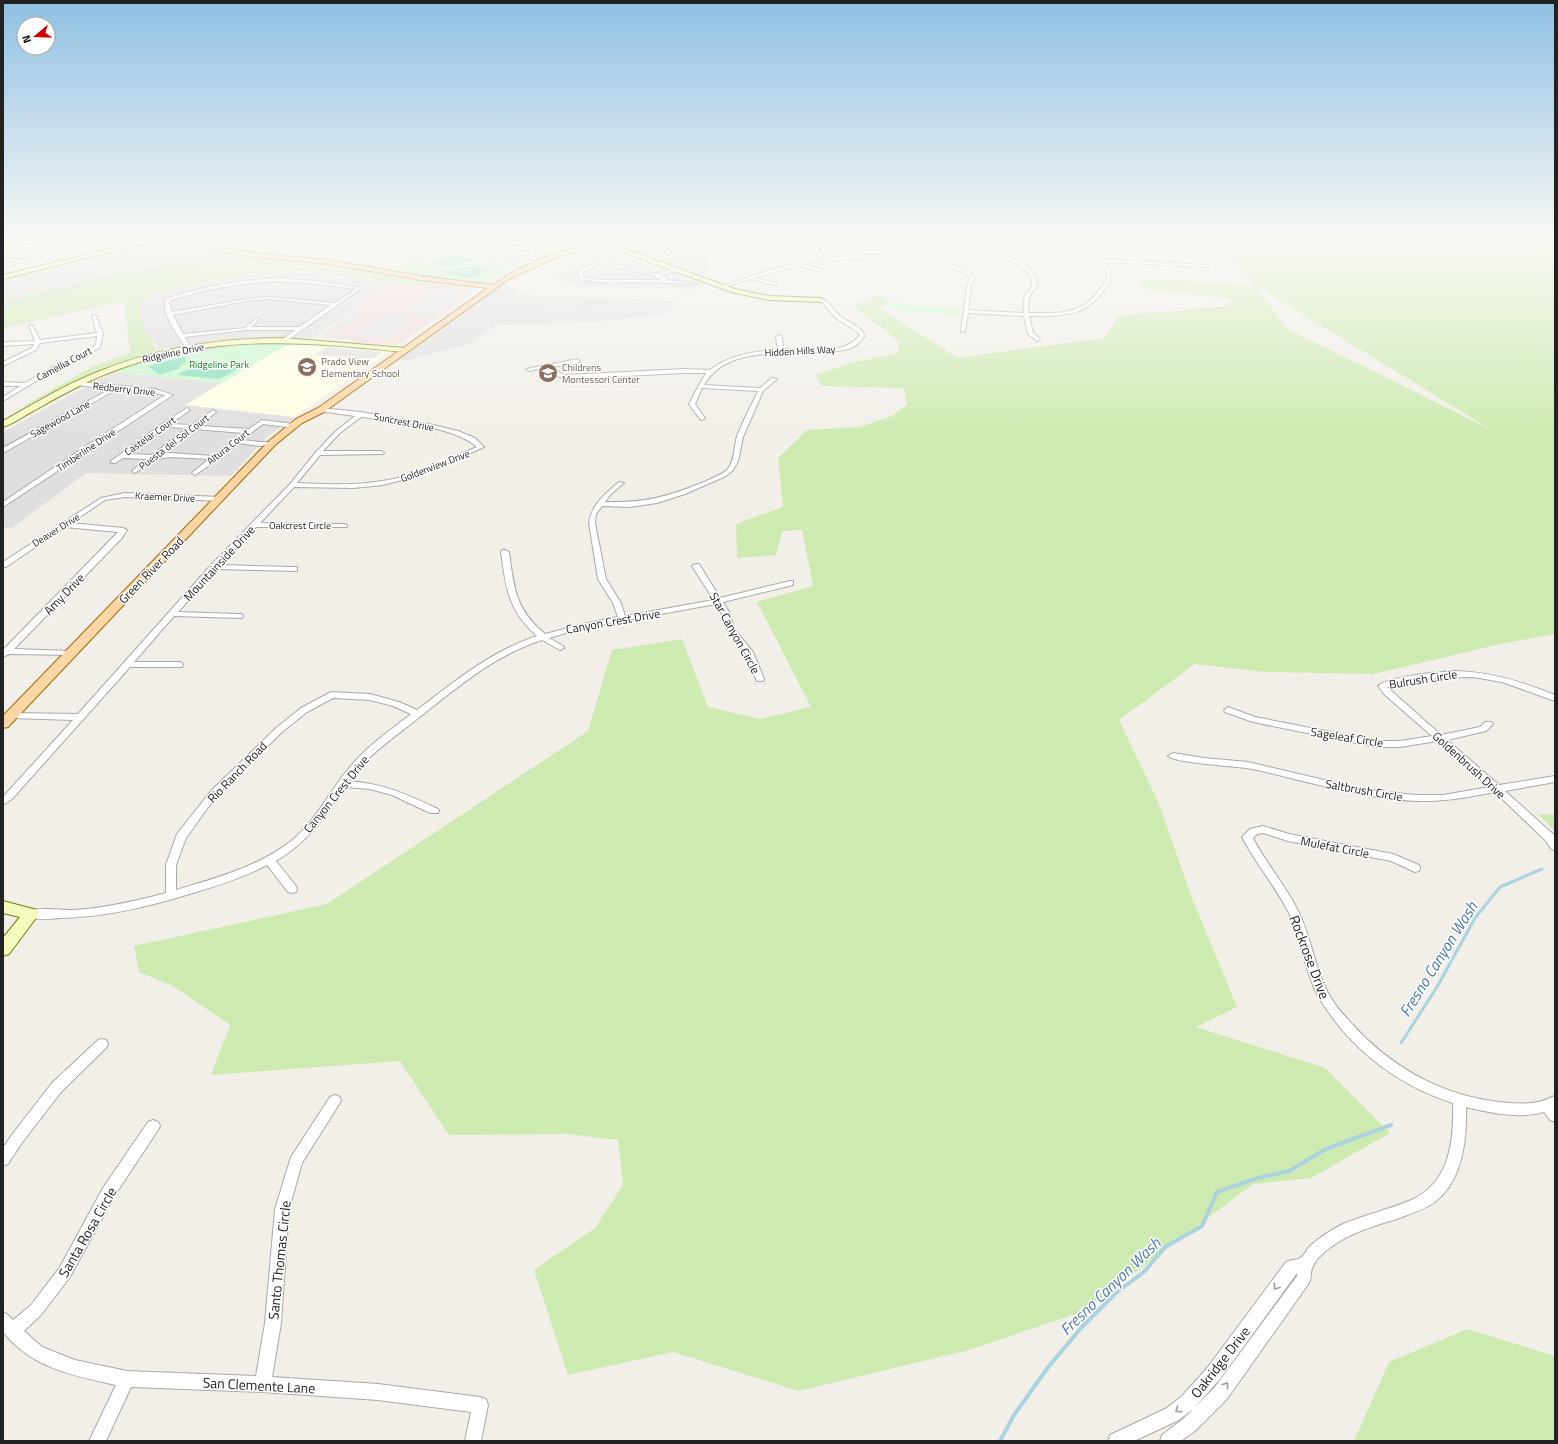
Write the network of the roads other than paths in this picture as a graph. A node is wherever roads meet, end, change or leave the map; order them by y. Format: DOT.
graph roads {
  1 [pos="168,304"];
  2 [pos="222,304"];
  3 [pos="336,304"];
  4 [pos="464,304"];
  5 [pos="827,304"];
  6 [pos="967,304"];
  7 [pos="1027,304"];
  8 [pos="1089,304"];
  9 [pos="966,311"];
  10 [pos="170,314"];
  11 [pos="1026,314"];
  12 [pos="94,316"];
  13 [pos="257,318"];
  14 [pos="31,326"];
  15 [pos="300,328"];
  16 [pos="246,329"];
  17 [pos="963,331"];
  18 [pos="100,334"];
  19 [pos="181,336"];
  20 [pos="779,337"];
  21 [pos="285,340"];
  22 [pos="1037,340"];
  23 [pos="38,342"];
  24 [pos="3,344"];
  25 [pos="189,348"];
  26 [pos="401,350"];
  27 [pos="781,351"];
  28 [pos="577,361"];
  29 [pos="3,364"];
  30 [pos="550,366"];
  31 [pos="529,369"];
  32 [pos="710,372"];
  33 [pos="774,379"];
  34 [pos="3,384"];
  35 [pos="25,384"];
  36 [pos="78,384"];
  37 [pos="702,386"];
  38 [pos="117,387"];
  39 [pos="761,390"];
  40 [pos="170,395"];
  41 [pos="3,399"];
  42 [pos="320,407"];
  43 [pos="187,410"];
  44 [pos="213,412"];
  45 [pos="361,414"];
  46 [pos="702,418"];
  47 [pos="3,424"];
  48 [pos="164,424"];
  49 [pos="194,426"];
  50 [pos="294,426"];
  51 [pos="248,431"];
  52 [pos="236,441"];
  53 [pos="272,443"];
  54 [pos="481,447"];
  55 [pos="3,451"];
  56 [pos="318,453"];
  57 [pos="381,453"];
  58 [pos="122,456"];
  59 [pos="154,457"];
  60 [pos="216,458"];
  61 [pos="113,462"];
  62 [pos="135,471"];
  63 [pos="195,473"];
  64 [pos="621,482"];
  65 [pos="292,485"];
  66 [pos="110,496"];
  67 [pos="220,499"];
  68 [pos="600,504"];
  69 [pos="3,505"];
  70 [pos="66,525"];
  71 [pos="254,525"];
  72 [pos="345,526"];
  73 [pos="505,552"];
  74 [pos="3,565"];
  75 [pos="696,566"];
  76 [pos="214,567"];
  77 [pos="294,569"];
  78 [pos="790,583"];
  79 [pos="718,601"];
  80 [pos="172,614"];
  81 [pos="239,616"];
  82 [pos="622,618"];
  83 [pos="542,636"];
  84 [pos="560,648"];
  85 [pos="6,653"];
  86 [pos="72,653"];
  87 [pos="127,664"];
  88 [pos="178,665"];
  89 [pos="760,679"];
  90 [pos="1382,686"];
  91 [pos="1555,698"];
  92 [pos="1228,710"];
  93 [pos="418,714"];
  94 [pos="81,717"];
  95 [pos="8,719"];
  96 [pos="1488,724"];
  97 [pos="1440,738"];
  98 [pos="1173,756"];
  99 [pos="1555,779"];
  100 [pos="342,784"];
  101 [pos="1497,790"];
  102 [pos="3,802"];
  103 [pos="434,811"];
  104 [pos="1254,831"];
  105 [pos="1555,846"];
  106 [pos="269,860"];
  107 [pos="1415,868"];
  108 [pos="292,889"];
  109 [pos="172,896"];
  110 [pos="3,907"];
  111 [pos="31,914"];
  112 [pos="3,950"];
  113 [pos="102,1044"];
  114 [pos="335,1101"];
  115 [pos="1459,1101"];
  116 [pos="1552,1108"];
  117 [pos="153,1126"];
  118 [pos="3,1160"];
  119 [pos="1305,1264"];
  120 [pos="8,1325"];
  121 [pos="127,1379"];
  122 [pos="263,1384"];
  123 [pos="97,1441"];
  124 [pos="473,1441"];
  125 [pos="1116,1441"];
  126 [pos="1168,1441"];
  1 -- 10 [label="street"];
  2 -- 10 [label="street"];
  3 -- 15 [label="street"];
  4 -- 26 [label="main road, Green River Road"];
  5 -- 27 [label="street, Hidden Hills Way"];
  6 -- 9 [label="street"];
  7 -- 11 [label="street"];
  8 -- 11 [label="street"];
  9 -- 11 [label="street"];
  9 -- 17 [label="street"];
  10 -- 19 [label="street"];
  11 -- 22 [label="street"];
  12 -- 18 [label="street, Camellia Court"];
  13 -- 16 [label="street"];
  14 -- 23 [label="street"];
  15 -- 16 [label="street"];
  15 -- 21 [label="street"];
  16 -- 19 [label="street"];
  18 -- 23 [label="street"];
  18 -- 35 [label="street, Camellia Court"];
  19 -- 25 [label="street"];
  20 -- 27 [label="street"];
  21 -- 25 [label="street, Ridgeline Drive"];
  21 -- 26 [label="street, Ridgeline Drive"];
  23 -- 24 [label="street"];
  23 -- 29 [label="street"];
  25 -- 36 [label="street, Ridgeline Drive"];
  26 -- 42 [label="main road, Green River Road"];
  27 -- 32 [label="street, Hidden Hills Way"];
  28 -- 30 [label="street"];
  30 -- 31 [label="street"];
  30 -- 32 [label="street"];
  32 -- 37 [label="street, Hidden Hills Way"];
  33 -- 39 [label="street"];
  34 -- 35 [label="street"];
  35 -- 41 [label="street, Camellia Court"];
  36 -- 38 [label="street, Redberry Drive"];
  36 -- 47 [label="street, Ridgeline Drive"];
  37 -- 39 [label="street"];
  37 -- 46 [label="street, Hidden Hills Way"];
  38 -- 40 [label="street, Redberry Drive"];
  38 -- 55 [label="street, Sagewood Lane"];
  39 -- 68 [label="street"];
  40 -- 69 [label="street, Timberline Drive"];
  42 -- 45 [label="street, Suncrest Drive"];
  42 -- 50 [label="main road, Green River Road"];
  43 -- 48 [label="street, Castelar Court"];
  44 -- 49 [label="street, Puesta del Sol Court"];
  45 -- 54 [label="street, Suncrest Drive"];
  45 -- 56 [label="street, Mountainside Drive"];
  48 -- 49 [label="street"];
  48 -- 58 [label="street, Castelar Court"];
  49 -- 51 [label="street"];
  49 -- 59 [label="street, Puesta del Sol Court"];
  50 -- 51 [label="street, Altura Court"];
  50 -- 53 [label="main road, Green River Road"];
  51 -- 52 [label="street, Altura Court"];
  52 -- 53 [label="street"];
  52 -- 60 [label="street, Altura Court"];
  53 -- 67 [label="main road, Green River Road"];
  54 -- 65 [label="street, Goldenview Drive"];
  56 -- 57 [label="street"];
  56 -- 65 [label="street, Mountainside Drive"];
  58 -- 59 [label="street"];
  58 -- 61 [label="street, Castelar Court"];
  59 -- 60 [label="street"];
  59 -- 62 [label="street, Puesta del Sol Court"];
  60 -- 63 [label="street, Altura Court"];
  64 -- 68 [label="street"];
  65 -- 71 [label="street, Mountainside Drive"];
  66 -- 67 [label="street, Kraemer Drive"];
  66 -- 70 [label="street, Deaver Drive"];
  67 -- 86 [label="main road, Green River Road"];
  68 -- 82 [label="street"];
  70 -- 74 [label="street, Deaver Drive"];
  70 -- 85 [label="street, Amy Drive"];
  71 -- 72 [label="street, Oakcrest Circle"];
  71 -- 76 [label="street, Mountainside Drive"];
  73 -- 83 [label="street"];
  75 -- 79 [label="street, Star Canyon Circle"];
  76 -- 77 [label="street"];
  76 -- 80 [label="street, Mountainside Drive"];
  78 -- 79 [label="street, Canyon Crest Drive"];
  79 -- 82 [label="street, Canyon Crest Drive"];
  79 -- 89 [label="street, Star Canyon Circle"];
  80 -- 81 [label="street"];
  80 -- 87 [label="street, Mountainside Drive"];
  82 -- 83 [label="street, Canyon Crest Drive"];
  83 -- 84 [label="street"];
  83 -- 93 [label="street, Canyon Crest Drive"];
  85 -- 86 [label="street"];
  86 -- 95 [label="main road, Green River Road"];
  87 -- 88 [label="street"];
  87 -- 94 [label="street, Mountainside Drive"];
  90 -- 91 [label="street, Bulrush Circle"];
  90 -- 97 [label="street, Goldenbrush Drive"];
  92 -- 97 [label="street, Sageleaf Circle"];
  93 -- 100 [label="street, Canyon Crest Drive"];
  93 -- 109 [label="street, Rio Ranch Road"];
  94 -- 95 [label="street"];
  94 -- 102 [label="street, Mountainside Drive"];
  96 -- 97 [label="street, Sageleaf Circle"];
  97 -- 101 [label="street, Goldenbrush Drive"];
  98 -- 101 [label="street, Saltbrush Circle"];
  99 -- 101 [label="street, Saltbrush Circle"];
  100 -- 103 [label="street"];
  100 -- 106 [label="street, Canyon Crest Drive"];
  101 -- 105 [label="street, Goldenbrush Drive"];
  104 -- 107 [label="street, Mulefat Circle"];
  104 -- 115 [label="street, Rockrose Drive"];
  106 -- 108 [label="street"];
  106 -- 109 [label="street, Canyon Crest Drive"];
  109 -- 111 [label="street, Canyon Crest Drive"];
  110 -- 111 [label="street, Canyon Crest Drive"];
  111 -- 112 [label="street"];
  113 -- 118 [label="street"];
  114 -- 122 [label="street, Santo Thomas Circle"];
  115 -- 116 [label="street"];
  115 -- 119 [label="street, Oakridge Drive"];
  117 -- 120 [label="street, Santa Rosa Circle"];
  119 -- 125 [label="street, Oakridge Drive, one-way"];
  126 -- 119 [label="street, Oakridge Drive, one-way"];
  120 -- 121 [label="street, San Clemente Lane"];
  121 -- 122 [label="street, San Clemente Lane"];
  121 -- 123 [label="street"];
  122 -- 124 [label="street, San Clemente Lane"];
}
